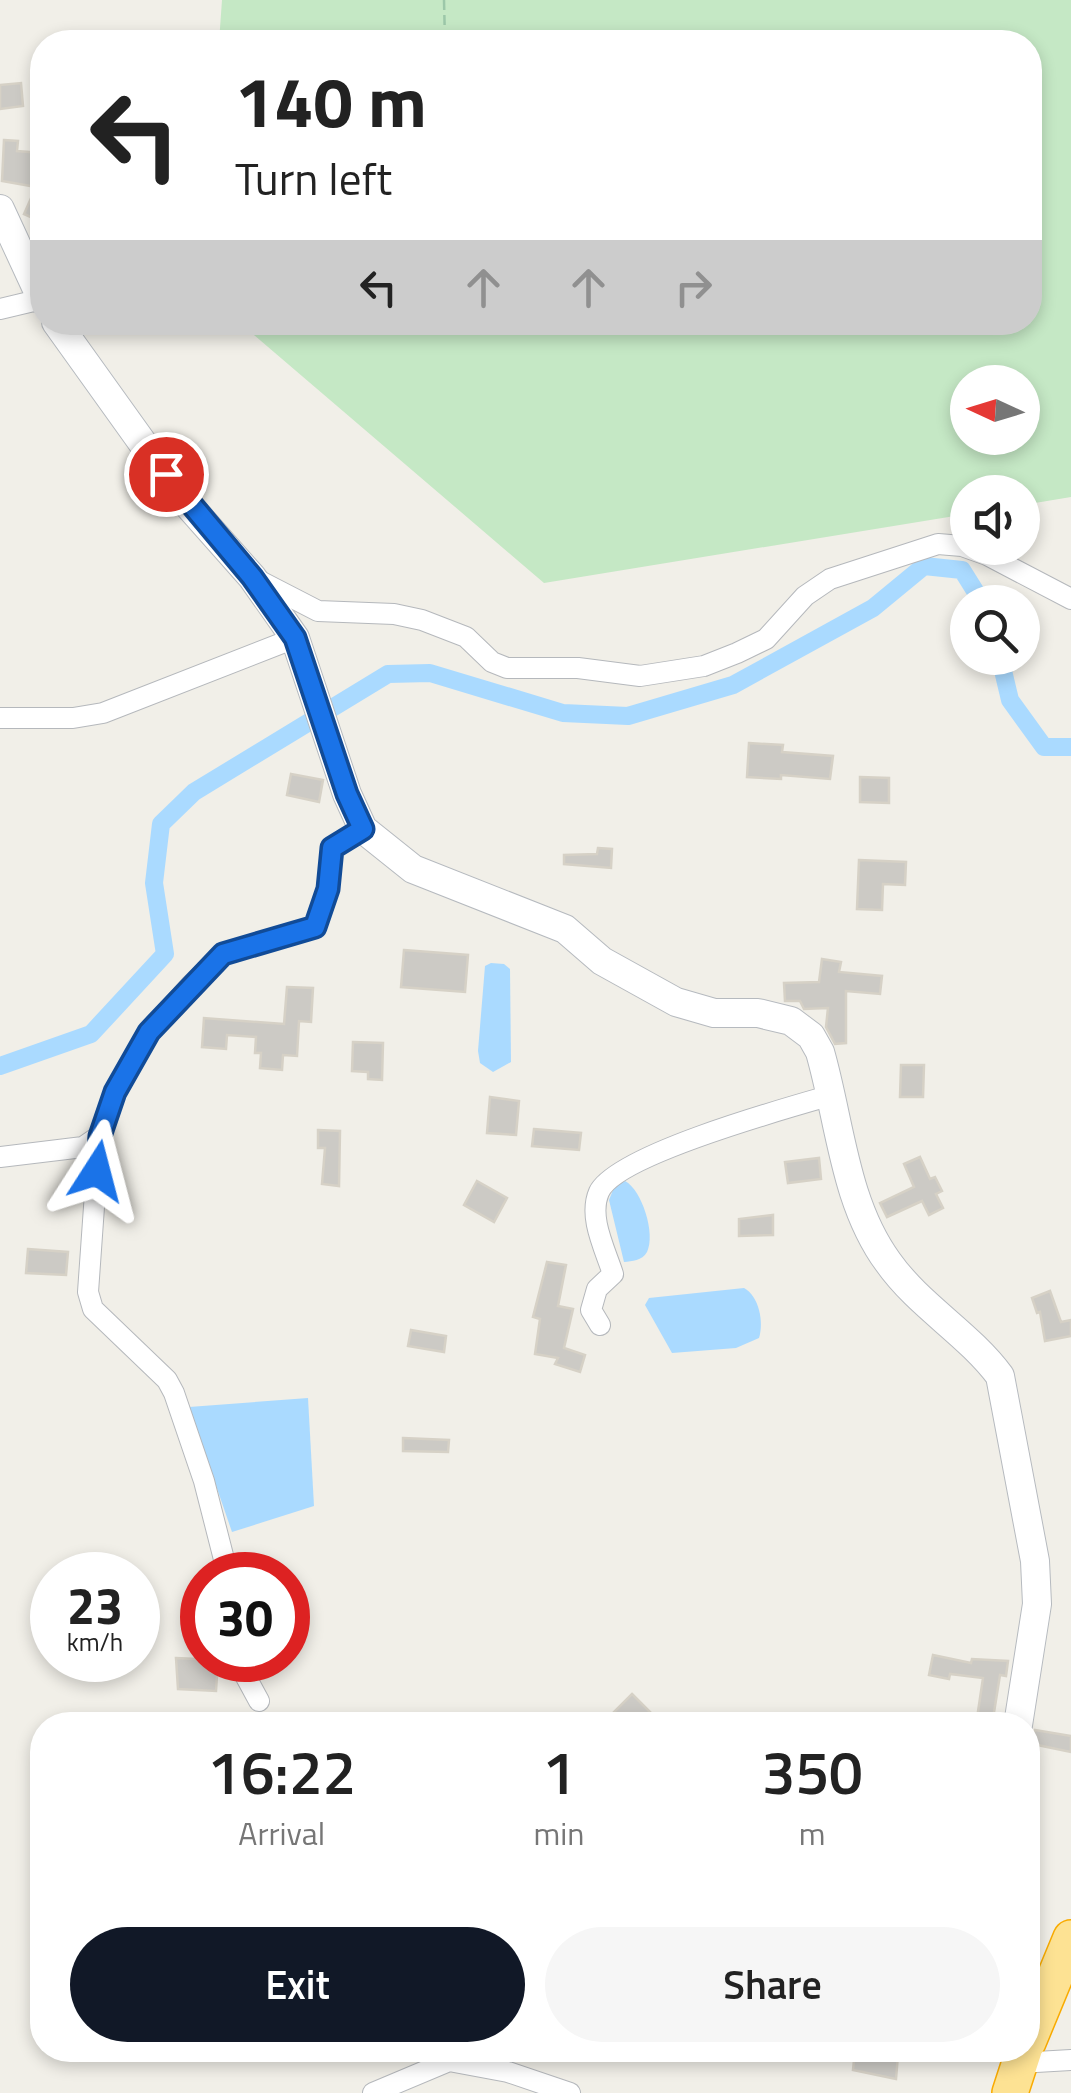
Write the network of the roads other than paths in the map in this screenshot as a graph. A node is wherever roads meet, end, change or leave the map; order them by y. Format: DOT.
graph roads {
  1 [pos="0,209"];
  2 [pos="30,273"];
  3 [pos="30,302"];
  4 [pos="0,310"];
  5 [pos="65,335"];
  6 [pos="252,577"];
  7 [pos="1071,600"];
  8 [pos="295,638"];
  9 [pos="0,718"];
  10 [pos="363,829"];
  11 [pos="832,1095"];
  12 [pos="100,1136"];
  13 [pos="0,1157"];
  14 [pos="600,1325"];
  15 [pos="222,1552"];
  16 [pos="248,1682"];
  17 [pos="259,1701"];
  18 [pos="1020,1712"];
  19 [pos="1071,1938"];
  20 [pos="1040,2011"];
  21 [pos="1040,2060"];
  22 [pos="1071,2060"];
  23 [pos="373,2093"];
  24 [pos="570,2093"];
  1 -- 2 [label="street"];
  3 -- 4 [label="street"];
  5 -- 6 [label="street"];
  6 -- 7 [label="street"];
  6 -- 8 [label="street"];
  8 -- 9 [label="street"];
  8 -- 10 [label="street"];
  10 -- 11 [label="street"];
  10 -- 12 [label="street"];
  11 -- 14 [label="street"];
  11 -- 18 [label="street"];
  12 -- 13 [label="street"];
  12 -- 15 [label="street"];
  16 -- 17 [label="street"];
  19 -- 20 [label="highway"];
  21 -- 22 [label="street"];
  23 -- 24 [label="street"];
}
